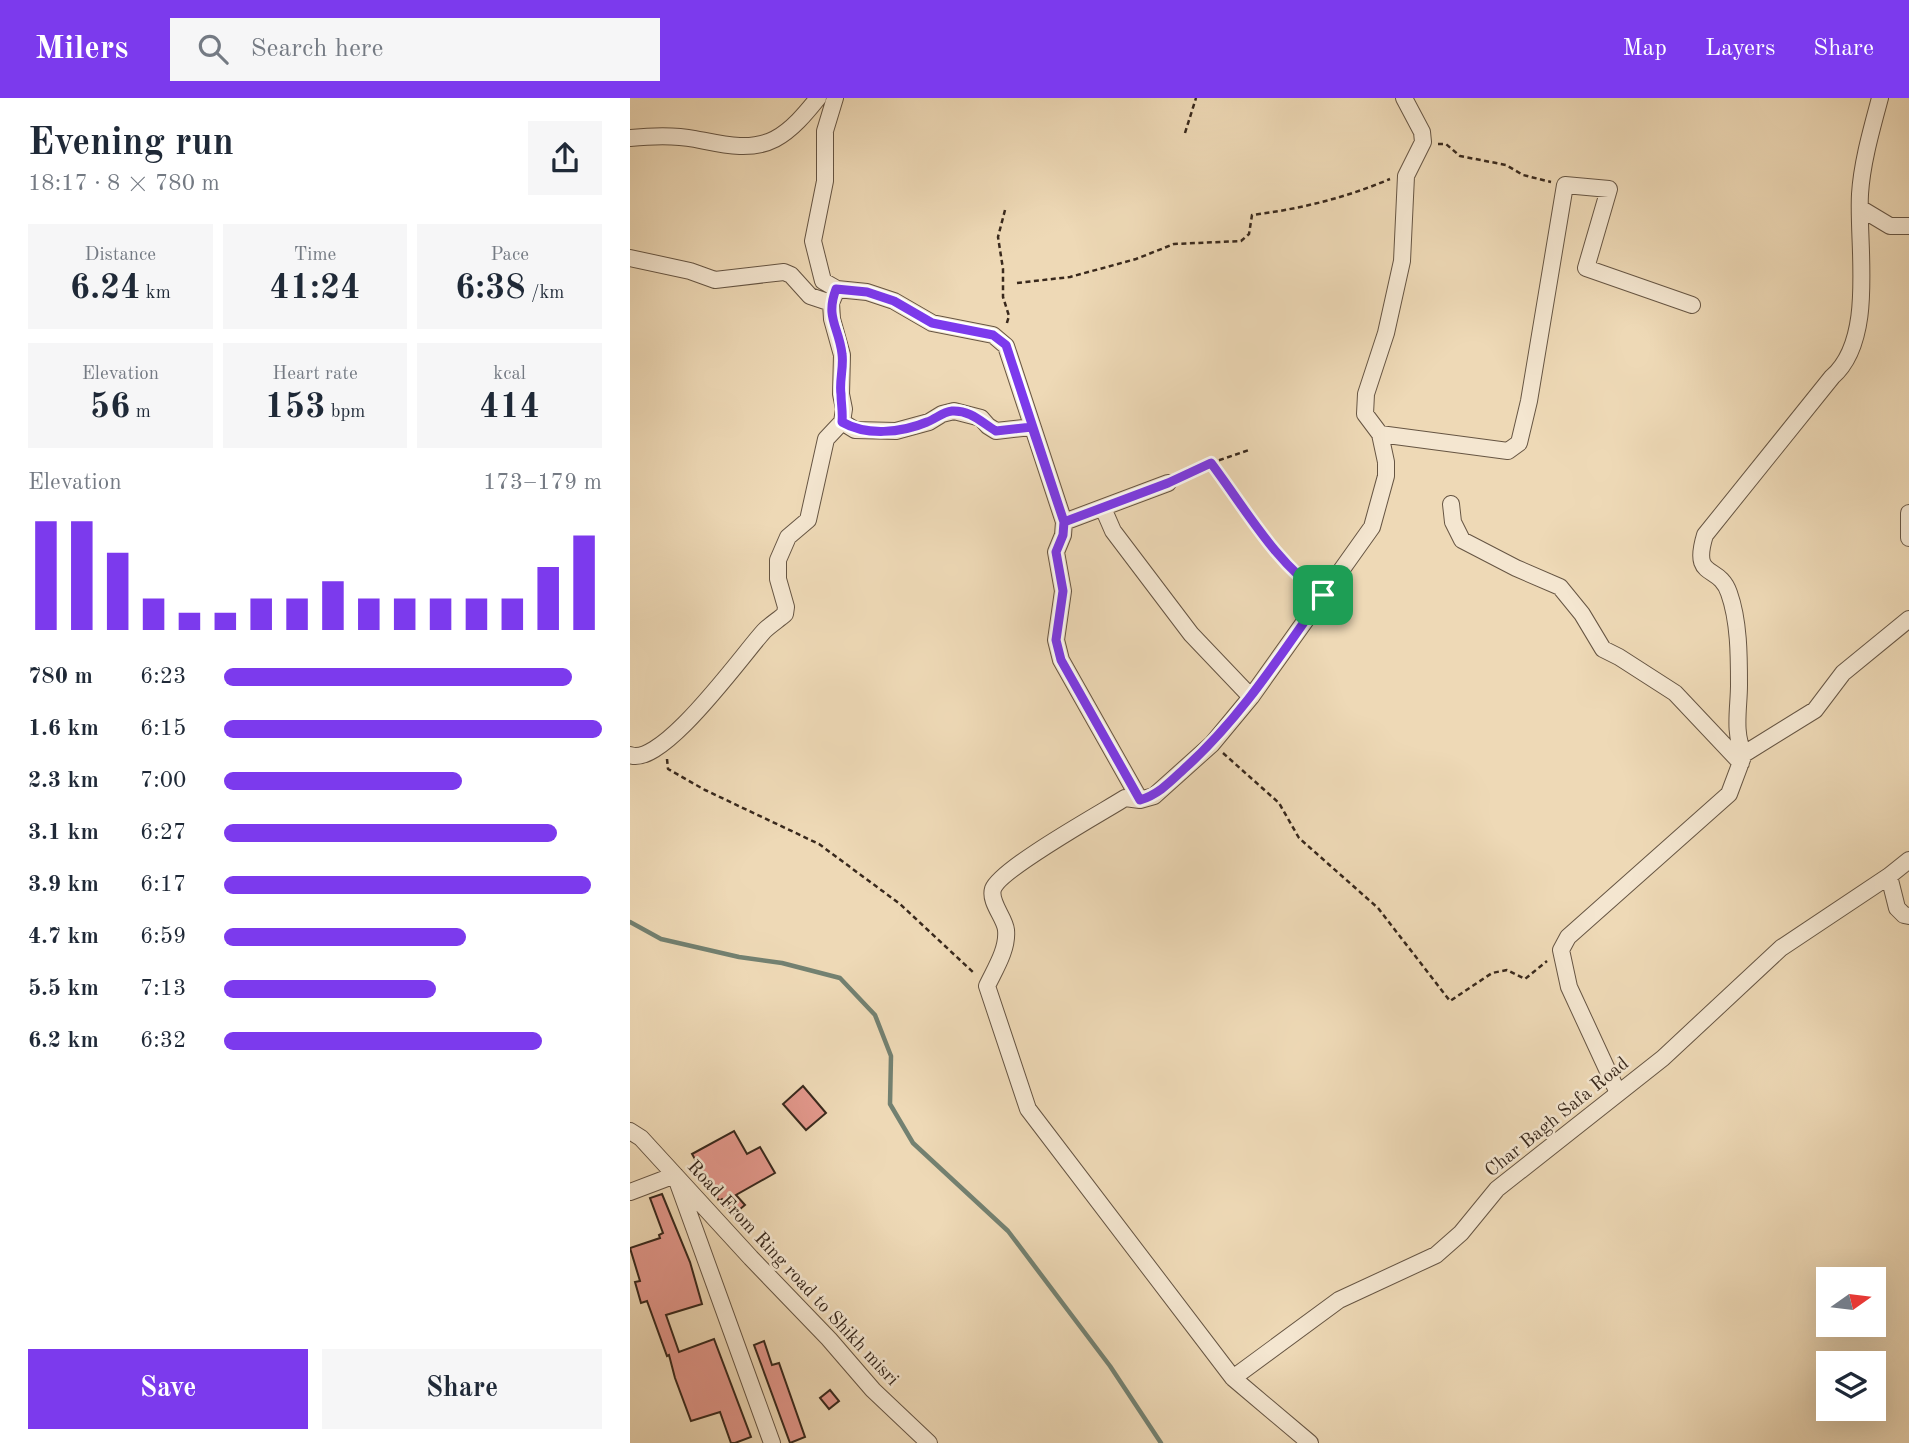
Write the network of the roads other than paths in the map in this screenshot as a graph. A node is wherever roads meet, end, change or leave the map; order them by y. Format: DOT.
graph roads {
  1 [pos="818,98"];
  2 [pos="835,98"];
  3 [pos="1404,98"];
  4 [pos="1880,98"];
  5 [pos="630,138"];
  6 [pos="1860,208"];
  7 [pos="1907,232"];
  8 [pos="630,258"];
  9 [pos="834,296"];
  10 [pos="1692,305"];
  11 [pos="842,422"];
  12 [pos="1032,427"];
  13 [pos="1380,434"];
  14 [pos="1168,483"];
  15 [pos="1451,504"];
  16 [pos="1103,508"];
  17 [pos="1909,513"];
  18 [pos="1064,522"];
  19 [pos="1909,538"];
  20 [pos="1909,619"];
  21 [pos="1251,697"];
  22 [pos="630,755"];
  23 [pos="1742,759"];
  24 [pos="1140,800"];
  25 [pos="1909,860"];
  26 [pos="1889,876"];
  27 [pos="1909,916"];
  28 [pos="1618,1093"];
  29 [pos="630,1130"];
  30 [pos="675,1175"];
  31 [pos="630,1192"];
  32 [pos="1233,1378"];
  33 [pos="772,1443"];
  34 [pos="929,1443"];
  35 [pos="1310,1443"];
  1 -- 5 [label="street"];
  2 -- 9 [label="street"];
  3 -- 13 [label="street"];
  4 -- 6 [label="street"];
  6 -- 7 [label="street"];
  6 -- 23 [label="street"];
  8 -- 9 [label="street"];
  9 -- 11 [label="street"];
  9 -- 12 [label="street"];
  10 -- 13 [label="street"];
  11 -- 12 [label="street"];
  11 -- 22 [label="street"];
  12 -- 18 [label="street"];
  13 -- 21 [label="street"];
  14 -- 16 [label="street"];
  15 -- 23 [label="street"];
  16 -- 18 [label="street"];
  16 -- 21 [label="street"];
  17 -- 19 [label="street"];
  18 -- 24 [label="street"];
  20 -- 23 [label="street"];
  21 -- 24 [label="street"];
  23 -- 28 [label="street"];
  24 -- 32 [label="street"];
  25 -- 26 [label="street, Char Bagh Safa Road"];
  26 -- 27 [label="street"];
  26 -- 28 [label="street, Char Bagh Safa Road"];
  28 -- 32 [label="street, Char Bagh Safa Road"];
  29 -- 30 [label="street, Road From Ring road to Shikh misri"];
  30 -- 31 [label="street"];
  30 -- 33 [label="street"];
  30 -- 34 [label="street, Road From Ring road to Shikh misri"];
  32 -- 35 [label="street"];
}
